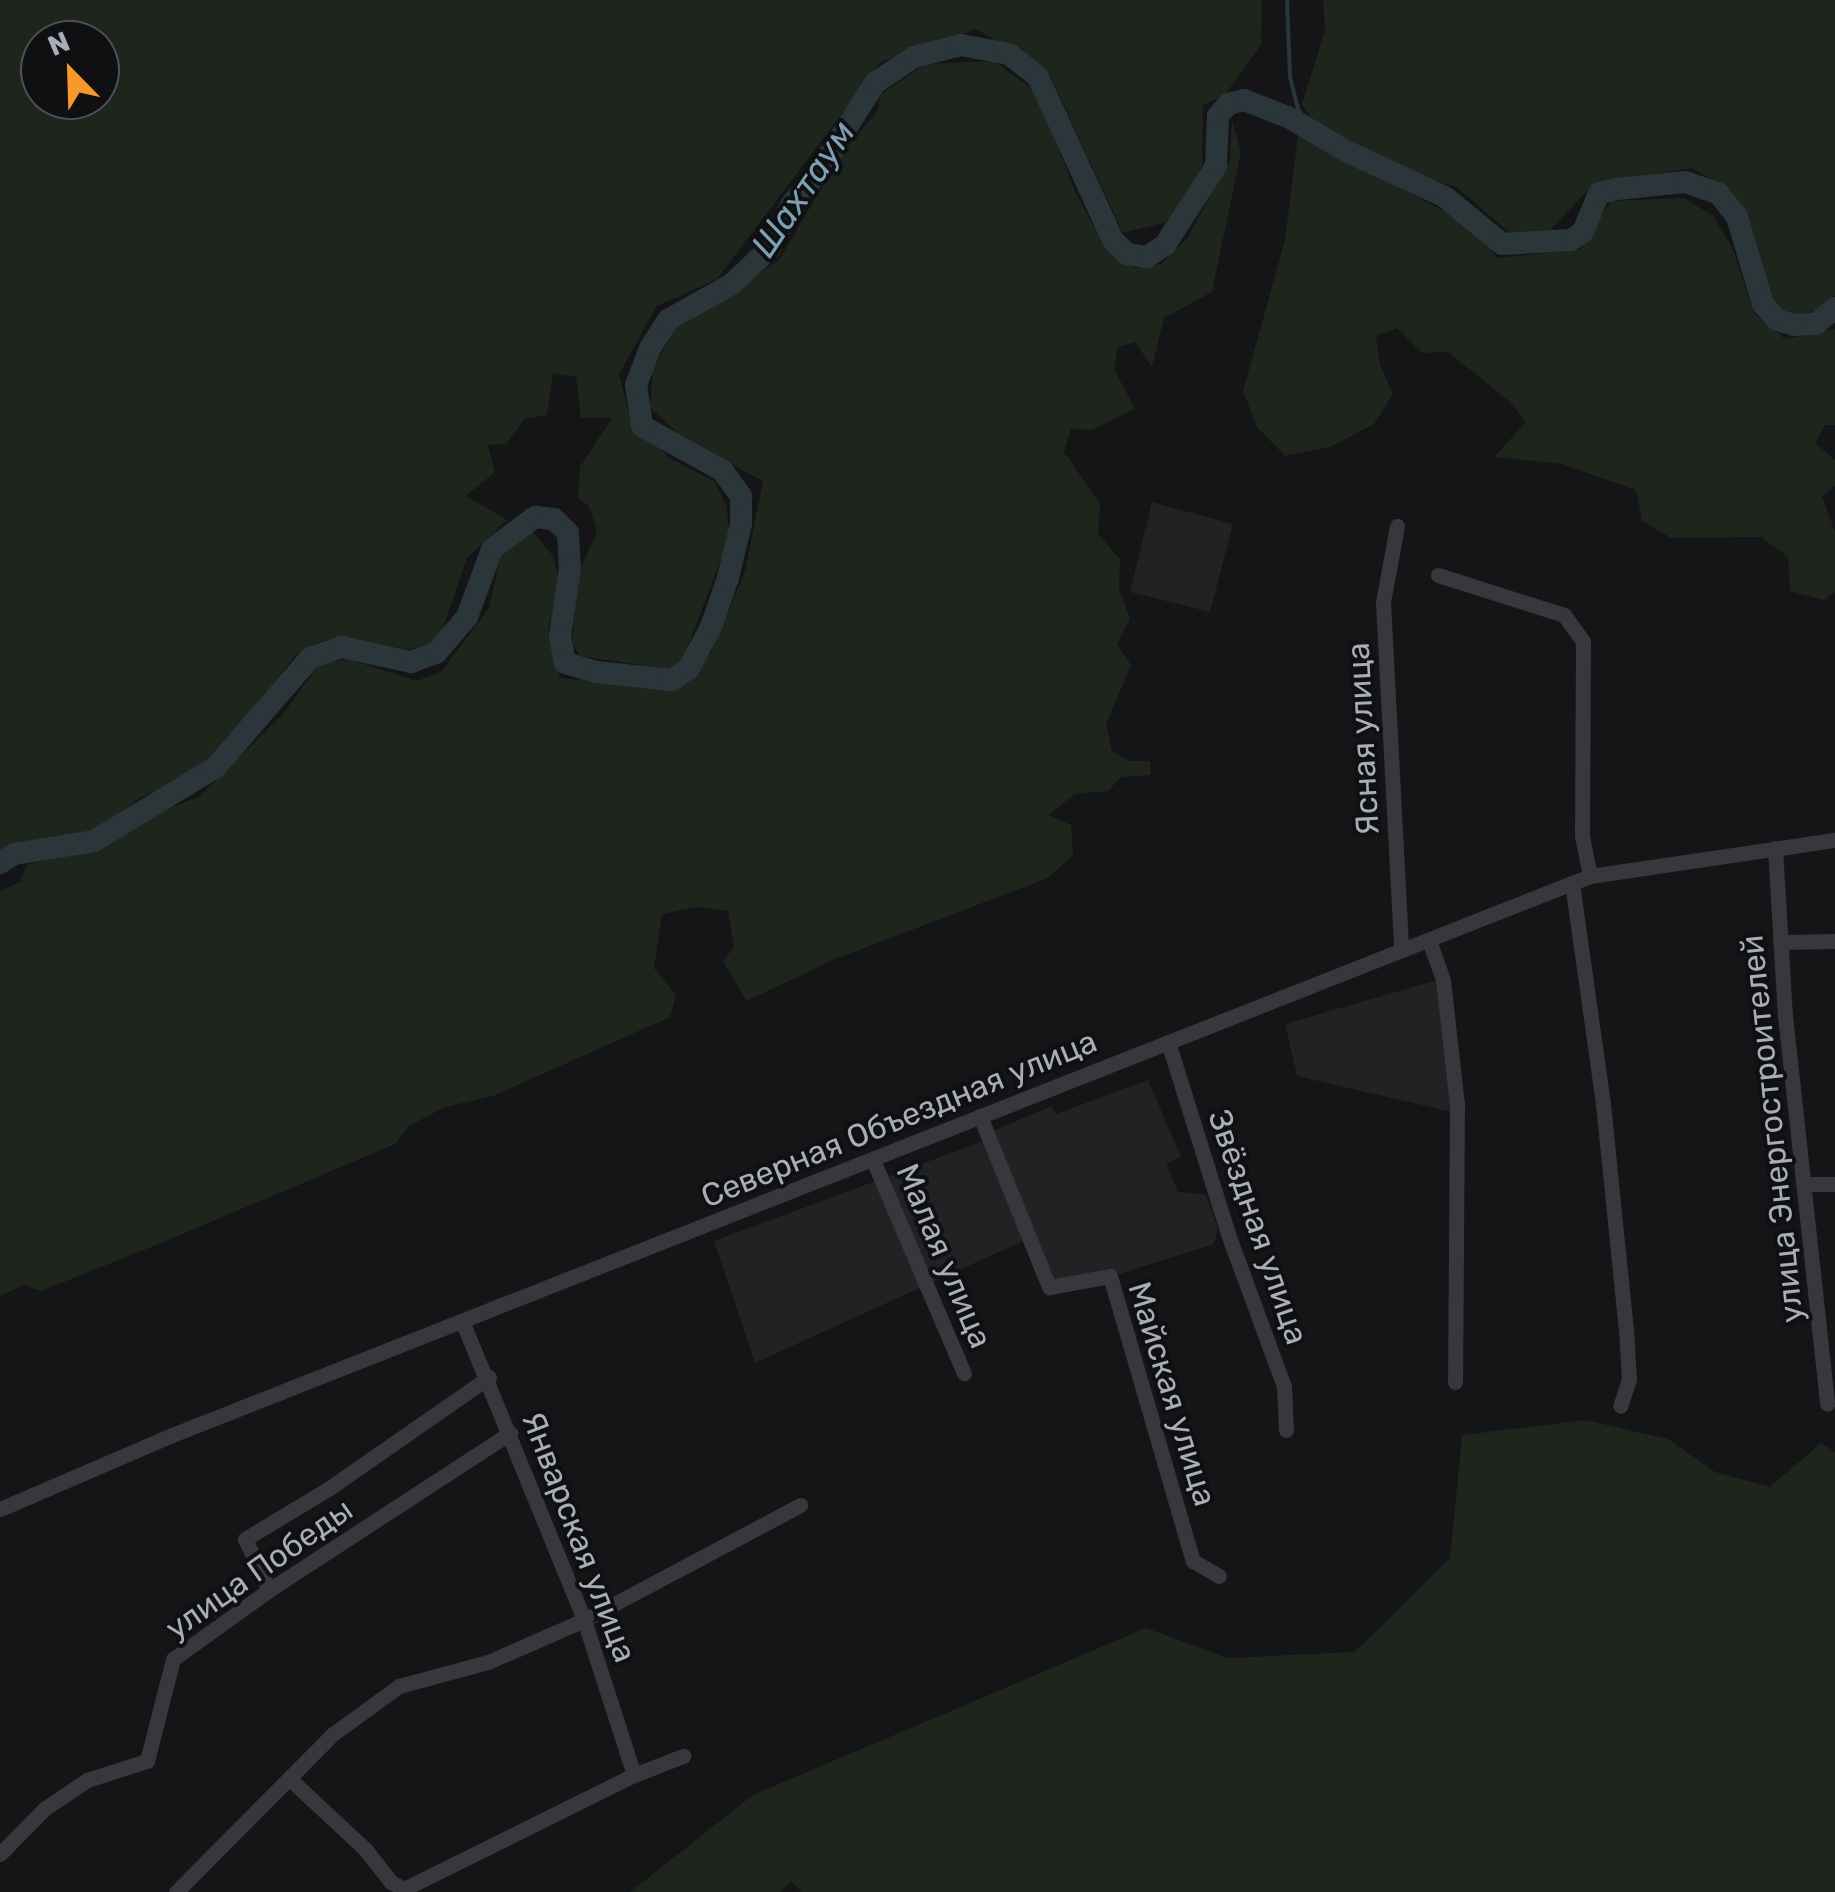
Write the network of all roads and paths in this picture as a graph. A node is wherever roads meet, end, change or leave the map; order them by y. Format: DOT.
graph roads {
  1 [pos="1397,526"];
  2 [pos="1438,574"];
  3 [pos="1835,840"];
  4 [pos="1775,848"];
  5 [pos="1590,876"];
  6 [pos="1572,882"];
  7 [pos="1429,940"];
  8 [pos="1835,941"];
  9 [pos="1780,942"];
  10 [pos="1402,950"];
  11 [pos="1168,1042"];
  12 [pos="980,1116"];
  13 [pos="872,1160"];
  14 [pos="1803,1184"];
  15 [pos="1835,1184"];
  16 [pos="464,1323"];
  17 [pos="964,1373"];
  18 [pos="489,1377"];
  19 [pos="1455,1382"];
  20 [pos="1827,1404"];
  21 [pos="1620,1406"];
  22 [pos="1286,1430"];
  23 [pos="510,1433"];
  24 [pos="800,1505"];
  25 [pos="0,1509"];
  26 [pos="1219,1576"];
  27 [pos="269,1590"];
  28 [pos="584,1620"];
  29 [pos="684,1756"];
  30 [pos="634,1775"];
  31 [pos="292,1780"];
  32 [pos="0,1854"];
  33 [pos="176,1892"];
  1 -- 10 [label="street, Ясная улица"];
  2 -- 5 [label="street"];
  3 -- 4 [label="street, Северная Объездная улица"];
  4 -- 5 [label="street, Северная Объездная улица"];
  4 -- 9 [label="street, улица Энергостроителей"];
  5 -- 6 [label="street, Северная Объездная улица"];
  6 -- 7 [label="street, Северная Объездная улица"];
  6 -- 21 [label="street"];
  7 -- 10 [label="street, Северная Объездная улица"];
  7 -- 19 [label="street"];
  8 -- 9 [label="street"];
  9 -- 14 [label="street, улица Энергостроителей"];
  10 -- 11 [label="street, Северная Объездная улица"];
  11 -- 12 [label="street, Северная Объездная улица"];
  11 -- 22 [label="street, Звёздная улица"];
  12 -- 13 [label="street, Северная Объездная улица"];
  12 -- 26 [label="street, Майская улица"];
  13 -- 16 [label="street, Северная Объездная улица"];
  13 -- 17 [label="street, Малая улица"];
  14 -- 15 [label="street"];
  14 -- 20 [label="street, улица Энергостроителей"];
  16 -- 18 [label="street, Январская улица"];
  16 -- 25 [label="street, Северная Объездная улица"];
  18 -- 23 [label="street, Январская улица"];
  18 -- 27 [label="street"];
  23 -- 27 [label="street, улица Победы"];
  23 -- 28 [label="street, Январская улица"];
  24 -- 28 [label="street"];
  27 -- 32 [label="street, улица Победы"];
  28 -- 30 [label="street, Январская улица"];
  28 -- 31 [label="street"];
  29 -- 30 [label="street"];
  30 -- 31 [label="street"];
  31 -- 33 [label="street"];
}
